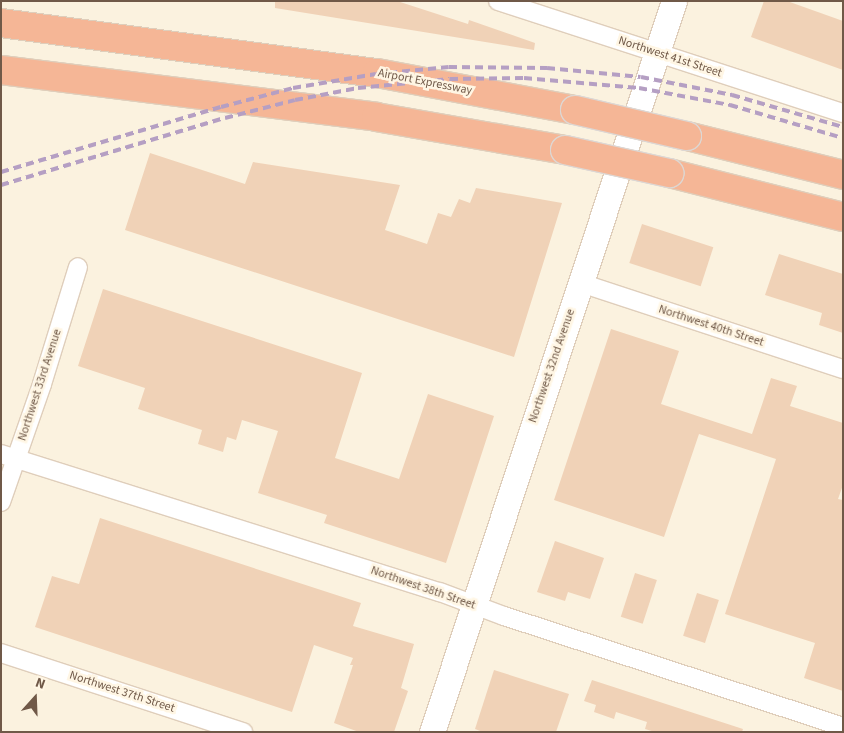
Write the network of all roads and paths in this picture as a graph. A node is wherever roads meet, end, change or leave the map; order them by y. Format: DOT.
graph roads {
  1 [pos="498,1"];
  2 [pos="674,1"];
  3 [pos="1,23"];
  4 [pos="657,53"];
  5 [pos="1,70"];
  6 [pos="843,113"];
  7 [pos="843,175"];
  8 [pos="843,217"];
  9 [pos="78,267"];
  10 [pos="581,282"];
  11 [pos="843,369"];
  12 [pos="9,456"];
  13 [pos="1,502"];
  14 [pos="473,604"];
  15 [pos="1,653"];
  16 [pos="843,727"];
  17 [pos="243,732"];
  18 [pos="432,732"];
  1 -- 4 [label="street, Northwest 41st Street"];
  2 -- 4 [label="main road, Northwest 32nd Avenue"];
  3 -- 7 [label="highway, Airport Expressway, bridge"];
  4 -- 6 [label="street, Northwest 41st Street"];
  4 -- 10 [label="main road, Northwest 32nd Avenue"];
  5 -- 8 [label="highway, bridge"];
  9 -- 12 [label="street, Northwest 33rd Avenue"];
  10 -- 11 [label="street, Northwest 40th Street"];
  10 -- 14 [label="main road, Northwest 32nd Avenue"];
  12 -- 13 [label="street, Northwest 33rd Avenue"];
  12 -- 14 [label="street, Northwest 38th Street"];
  14 -- 16 [label="street, Northwest 38th Street"];
  14 -- 18 [label="main road, Northwest 32nd Avenue"];
  15 -- 17 [label="street, Northwest 37th Street"];
}
